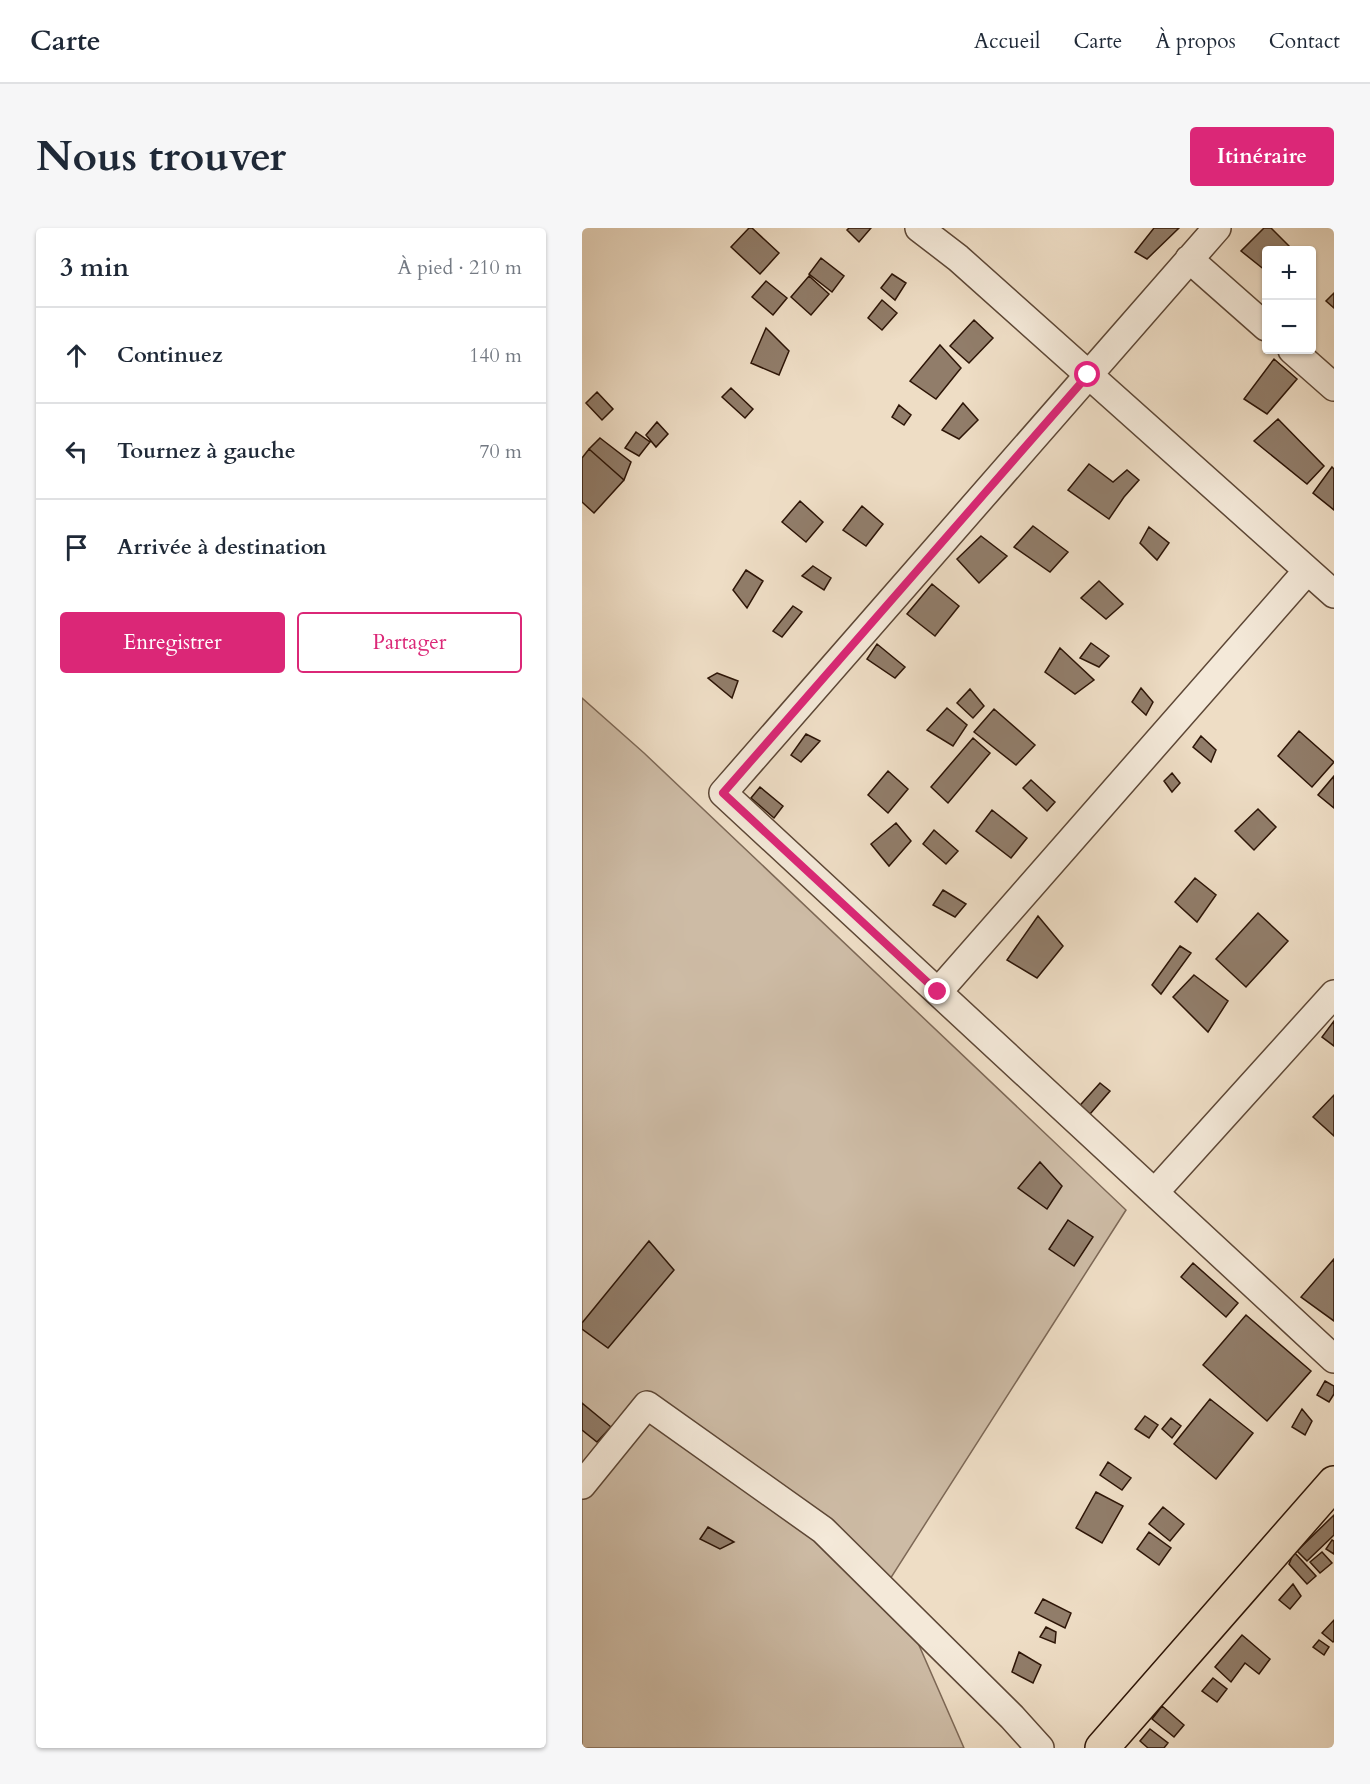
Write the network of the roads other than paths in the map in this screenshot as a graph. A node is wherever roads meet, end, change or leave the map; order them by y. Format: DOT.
graph roads {
  1 [pos="919,228"];
  2 [pos="1217,228"];
  3 [pos="1189,260"];
  4 [pos="1262,324"];
  5 [pos="1297,354"];
  6 [pos="1088,375"];
  7 [pos="1334,387"];
  8 [pos="1306,571"];
  9 [pos="1334,594"];
  10 [pos="938,992"];
  11 [pos="1334,994"];
  12 [pos="1155,1192"];
  13 [pos="1334,1359"];
  14 [pos="1334,1483"];
  15 [pos="582,1485"];
  16 [pos="1040,1748"];
  17 [pos="1102,1748"];
  1 -- 6 [label="street"];
  2 -- 3 [label="street"];
  3 -- 4 [label="street"];
  3 -- 6 [label="street"];
  5 -- 7 [label="street"];
  6 -- 8 [label="street"];
  6 -- 10 [label="street"];
  8 -- 9 [label="street"];
  8 -- 10 [label="street"];
  10 -- 12 [label="street"];
  11 -- 12 [label="street"];
  12 -- 13 [label="street"];
  14 -- 17 [label="highway"];
  15 -- 16 [label="street"];
}
